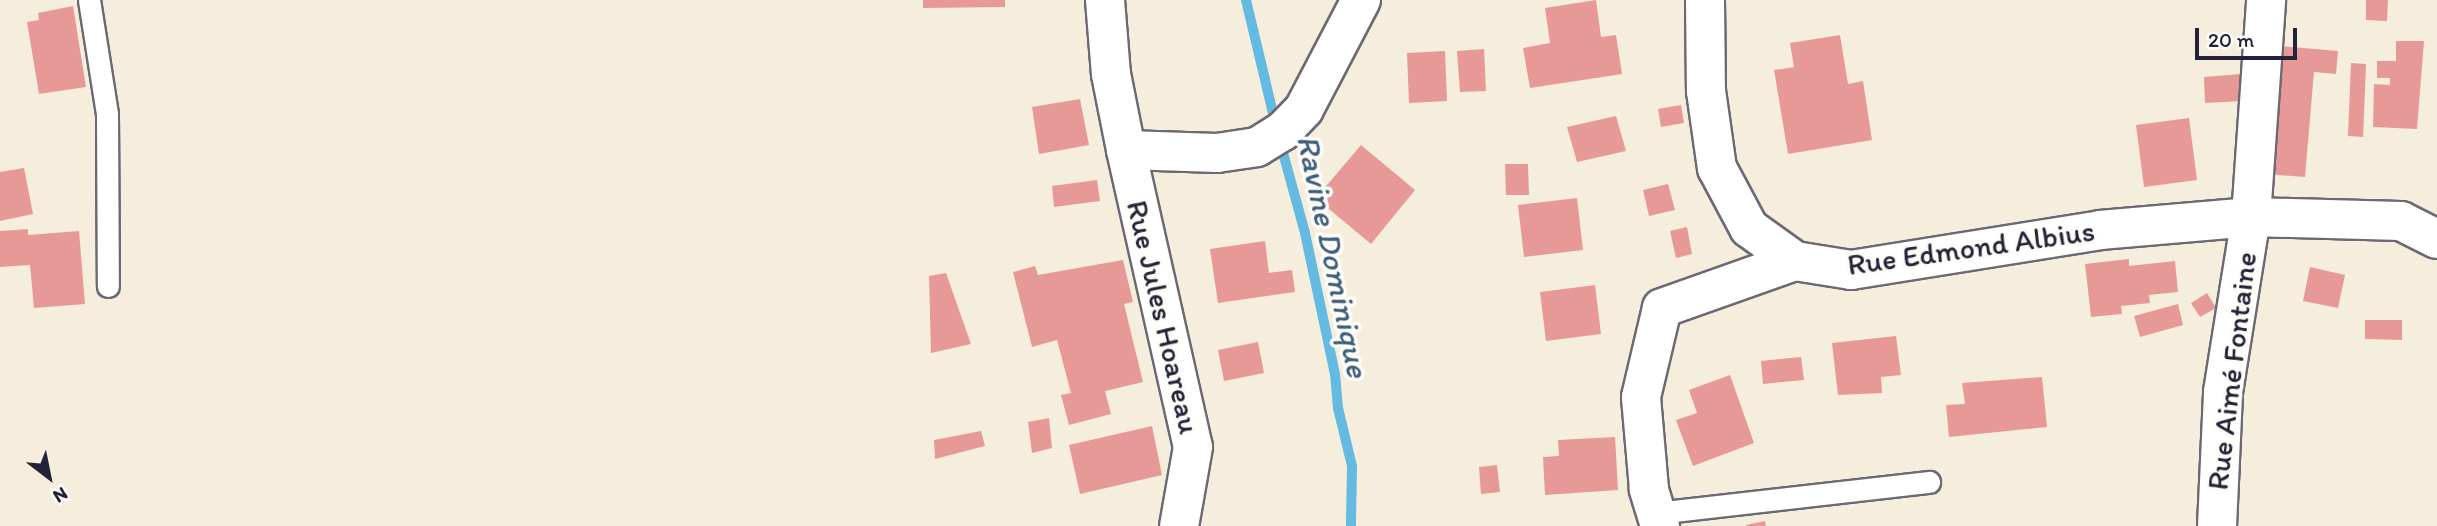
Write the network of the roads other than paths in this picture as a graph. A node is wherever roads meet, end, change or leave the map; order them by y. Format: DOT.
graph roads {
  1 [pos="89,0"];
  2 [pos="1105,0"];
  3 [pos="1360,0"];
  4 [pos="1705,0"];
  5 [pos="2266,0"];
  6 [pos="1126,150"];
  7 [pos="2250,216"];
  8 [pos="2437,239"];
  9 [pos="1796,261"];
  10 [pos="108,286"];
  11 [pos="1929,482"];
  12 [pos="1658,520"];
  13 [pos="1179,526"];
  14 [pos="2217,526"];
  1 -- 10 [label="lane"];
  2 -- 6 [label="main road"];
  3 -- 6 [label="main road"];
  4 -- 9 [label="main road, Rue Edmond Albius"];
  5 -- 7 [label="main road, Rue Aimé Fontaine"];
  6 -- 13 [label="main road, Rue Jules Hoareau"];
  7 -- 8 [label="main road, Rue Edmond Albius"];
  7 -- 9 [label="main road, Rue Edmond Albius"];
  7 -- 14 [label="main road, Rue Aimé Fontaine"];
  9 -- 12 [label="main road"];
  11 -- 12 [label="lane"];
}
